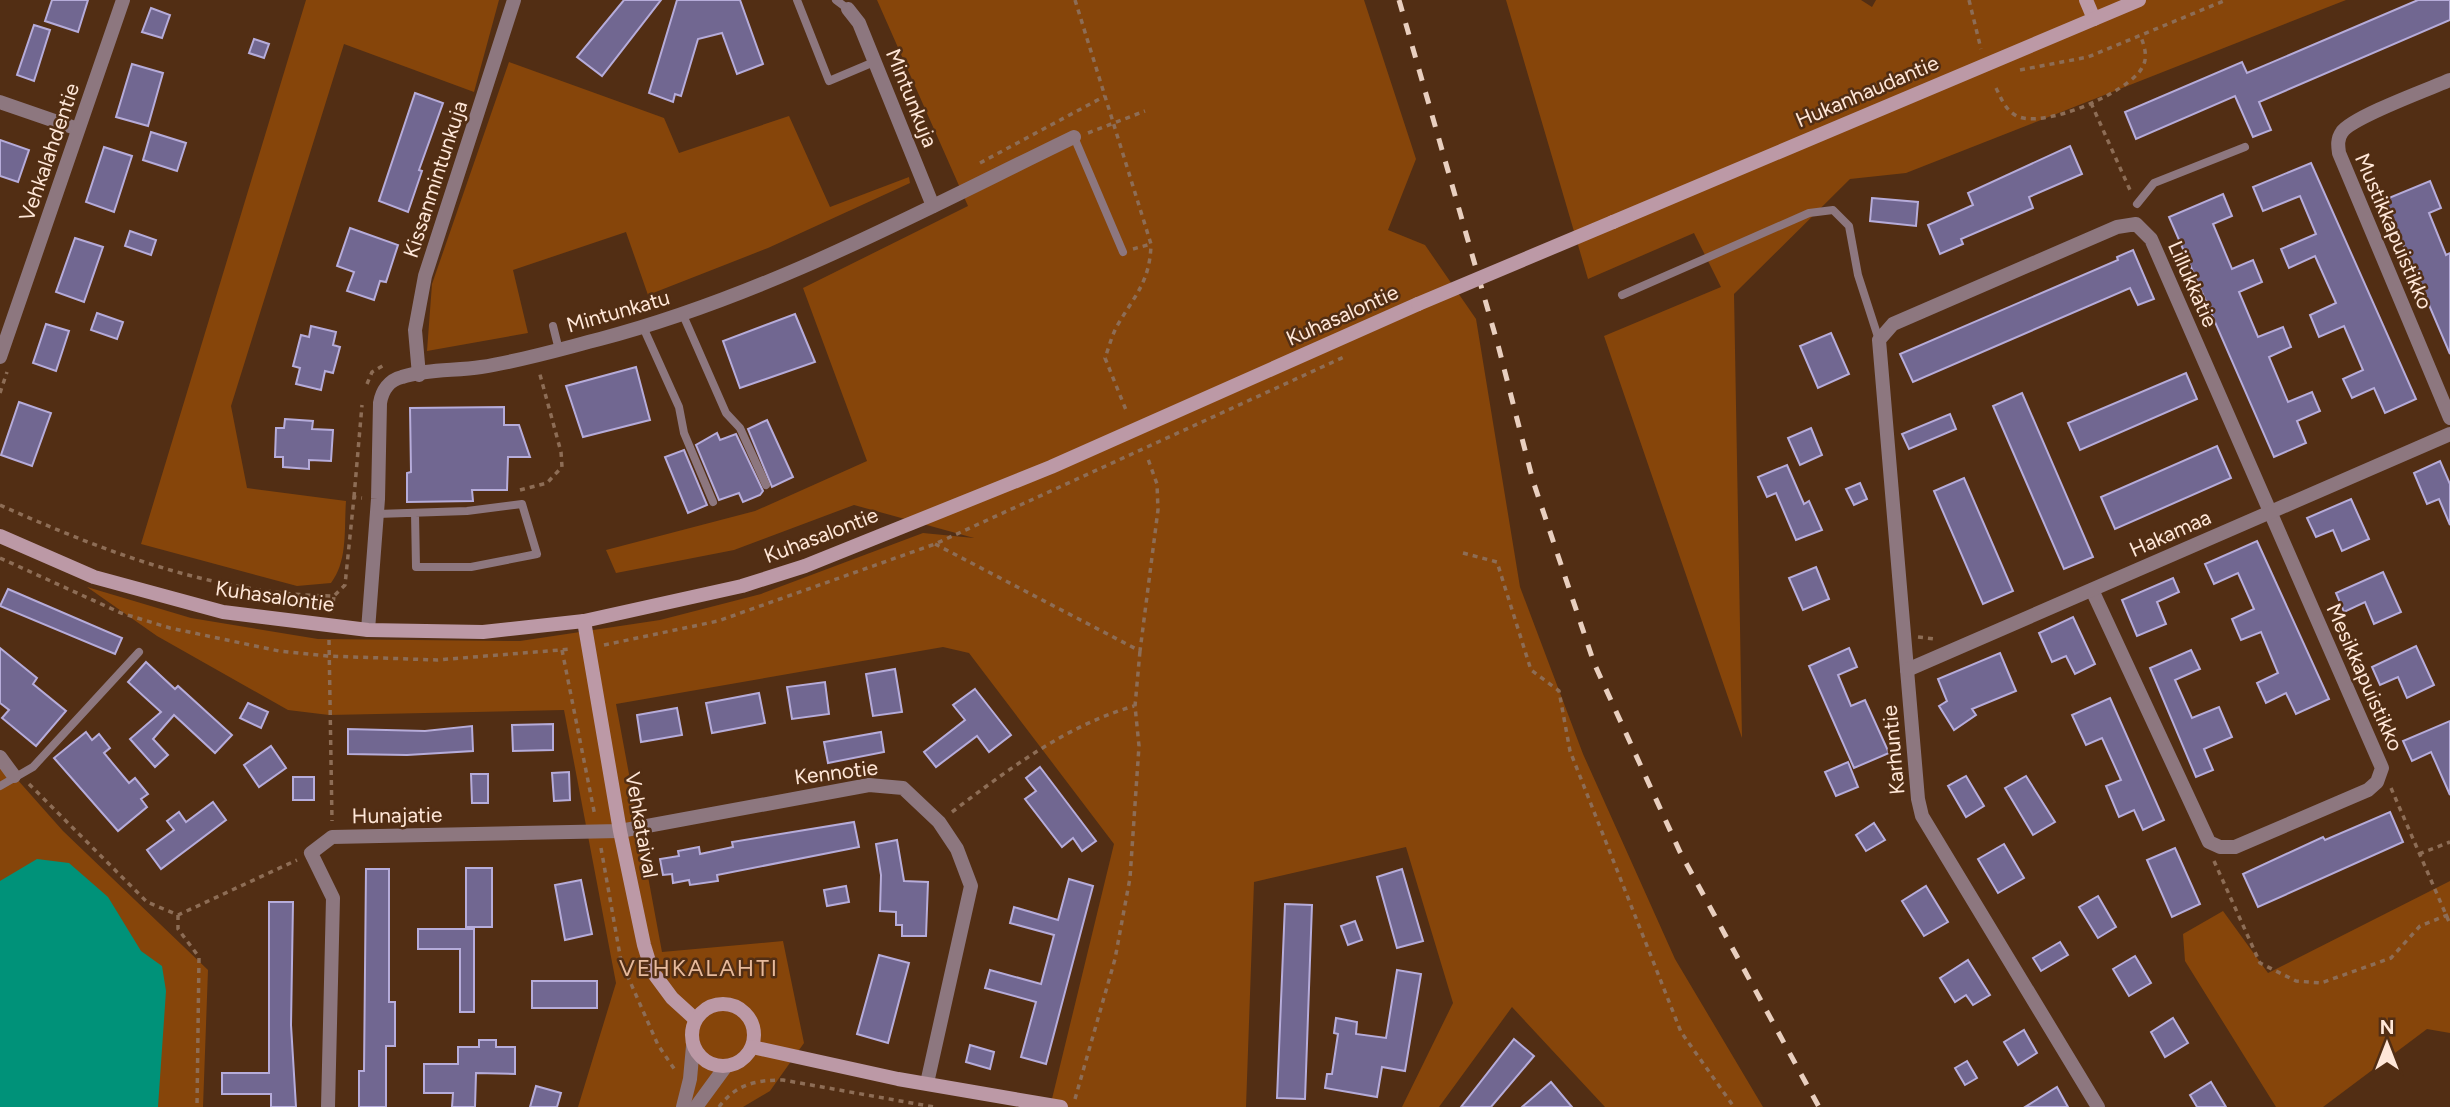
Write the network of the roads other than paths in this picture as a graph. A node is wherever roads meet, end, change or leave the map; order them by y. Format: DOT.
graph roads {
  1 [pos="123,0"];
  2 [pos="514,0"];
  3 [pos="797,0"];
  4 [pos="2087,0"];
  5 [pos="2138,0"];
  6 [pos="842,4"];
  7 [pos="2094,19"];
  8 [pos="874,62"];
  9 [pos="2450,80"];
  10 [pos="0,102"];
  11 [pos="78,129"];
  12 [pos="1074,137"];
  13 [pos="2245,147"];
  14 [pos="2137,204"];
  15 [pos="933,206"];
  16 [pos="1613,222"];
  17 [pos="1123,252"];
  18 [pos="1622,295"];
  19 [pos="683,315"];
  20 [pos="554,326"];
  21 [pos="643,327"];
  22 [pos="1879,340"];
  23 [pos="559,350"];
  24 [pos="0,357"];
  25 [pos="419,375"];
  26 [pos="2450,418"];
  27 [pos="2450,434"];
  28 [pos="766,485"];
  29 [pos="713,502"];
  30 [pos="378,506"];
  31 [pos="2270,512"];
  32 [pos="415,513"];
  33 [pos="0,536"];
  34 [pos="2092,590"];
  35 [pos="584,621"];
  36 [pos="368,630"];
  37 [pos="139,652"];
  38 [pos="1907,670"];
  39 [pos="0,757"];
  40 [pos="14,776"];
  41 [pos="0,786"];
  42 [pos="620,831"];
  43 [pos="695,1019"];
  44 [pos="693,1046"];
  45 [pos="752,1047"];
  46 [pos="726,1066"];
  47 [pos="927,1083"];
  48 [pos="328,1107"];
  49 [pos="683,1107"];
  50 [pos="696,1107"];
  51 [pos="1062,1107"];
  52 [pos="2098,1107"];
  1 -- 11 [label="street, Vehkalahdentie"];
  2 -- 25 [label="street, Kissanmintunkuja"];
  3 -- 8 [label="lane"];
  4 -- 7 [label="main road"];
  5 -- 7 [label="main road, Hukanhaudantie"];
  6 -- 8 [label="street, Mintunkuja"];
  7 -- 16 [label="main road, Hukanhaudantie"];
  8 -- 15 [label="street, Mintunkuja"];
  9 -- 26 [label="street, Mustikkapuistikko"];
  10 -- 11 [label="street"];
  11 -- 24 [label="street, Vehkalahdentie"];
  12 -- 15 [label="street, Mintunkatu"];
  12 -- 17 [label="lane"];
  13 -- 14 [label="lane"];
  15 -- 19 [label="street, Mintunkatu"];
  16 -- 35 [label="main road, Kuhasalontie, bridge"];
  18 -- 22 [label="lane"];
  19 -- 21 [label="street, Mintunkatu"];
  19 -- 28 [label="lane"];
  20 -- 23 [label="lane"];
  21 -- 23 [label="street, Mintunkatu"];
  21 -- 29 [label="lane"];
  22 -- 31 [label="street, Lillukkatie"];
  22 -- 38 [label="street, Karhuntie"];
  23 -- 25 [label="street, Mintunkatu"];
  25 -- 30 [label="street, Mintunkatu"];
  27 -- 31 [label="street, Hakamaa"];
  30 -- 32 [label="lane"];
  30 -- 36 [label="street, Mintunkatu"];
  31 -- 34 [label="street, Hakamaa"];
  31 -- 34 [label="street, Mesikkapuistikko"];
  32 -- 32 [label="lane"];
  33 -- 36 [label="main road, Kuhasalontie"];
  34 -- 38 [label="street, Hakamaa"];
  35 -- 36 [label="main road, Kuhasalontie"];
  35 -- 42 [label="main road, Vehkataival"];
  37 -- 40 [label="lane"];
  38 -- 52 [label="street, Karhuntie"];
  39 -- 40 [label="street"];
  40 -- 41 [label="lane"];
  42 -- 43 [label="main road, Vehkataival"];
  42 -- 47 [label="street, Kennotie"];
  42 -- 48 [label="street, Hunajatie"];
  43 -- 44 [label="main road"];
  43 -- 45 [label="main road"];
  44 -- 46 [label="main road"];
  44 -- 49 [label="street"];
  45 -- 46 [label="main road"];
  45 -- 47 [label="main road"];
  46 -- 50 [label="street"];
  47 -- 51 [label="main road"];
}
